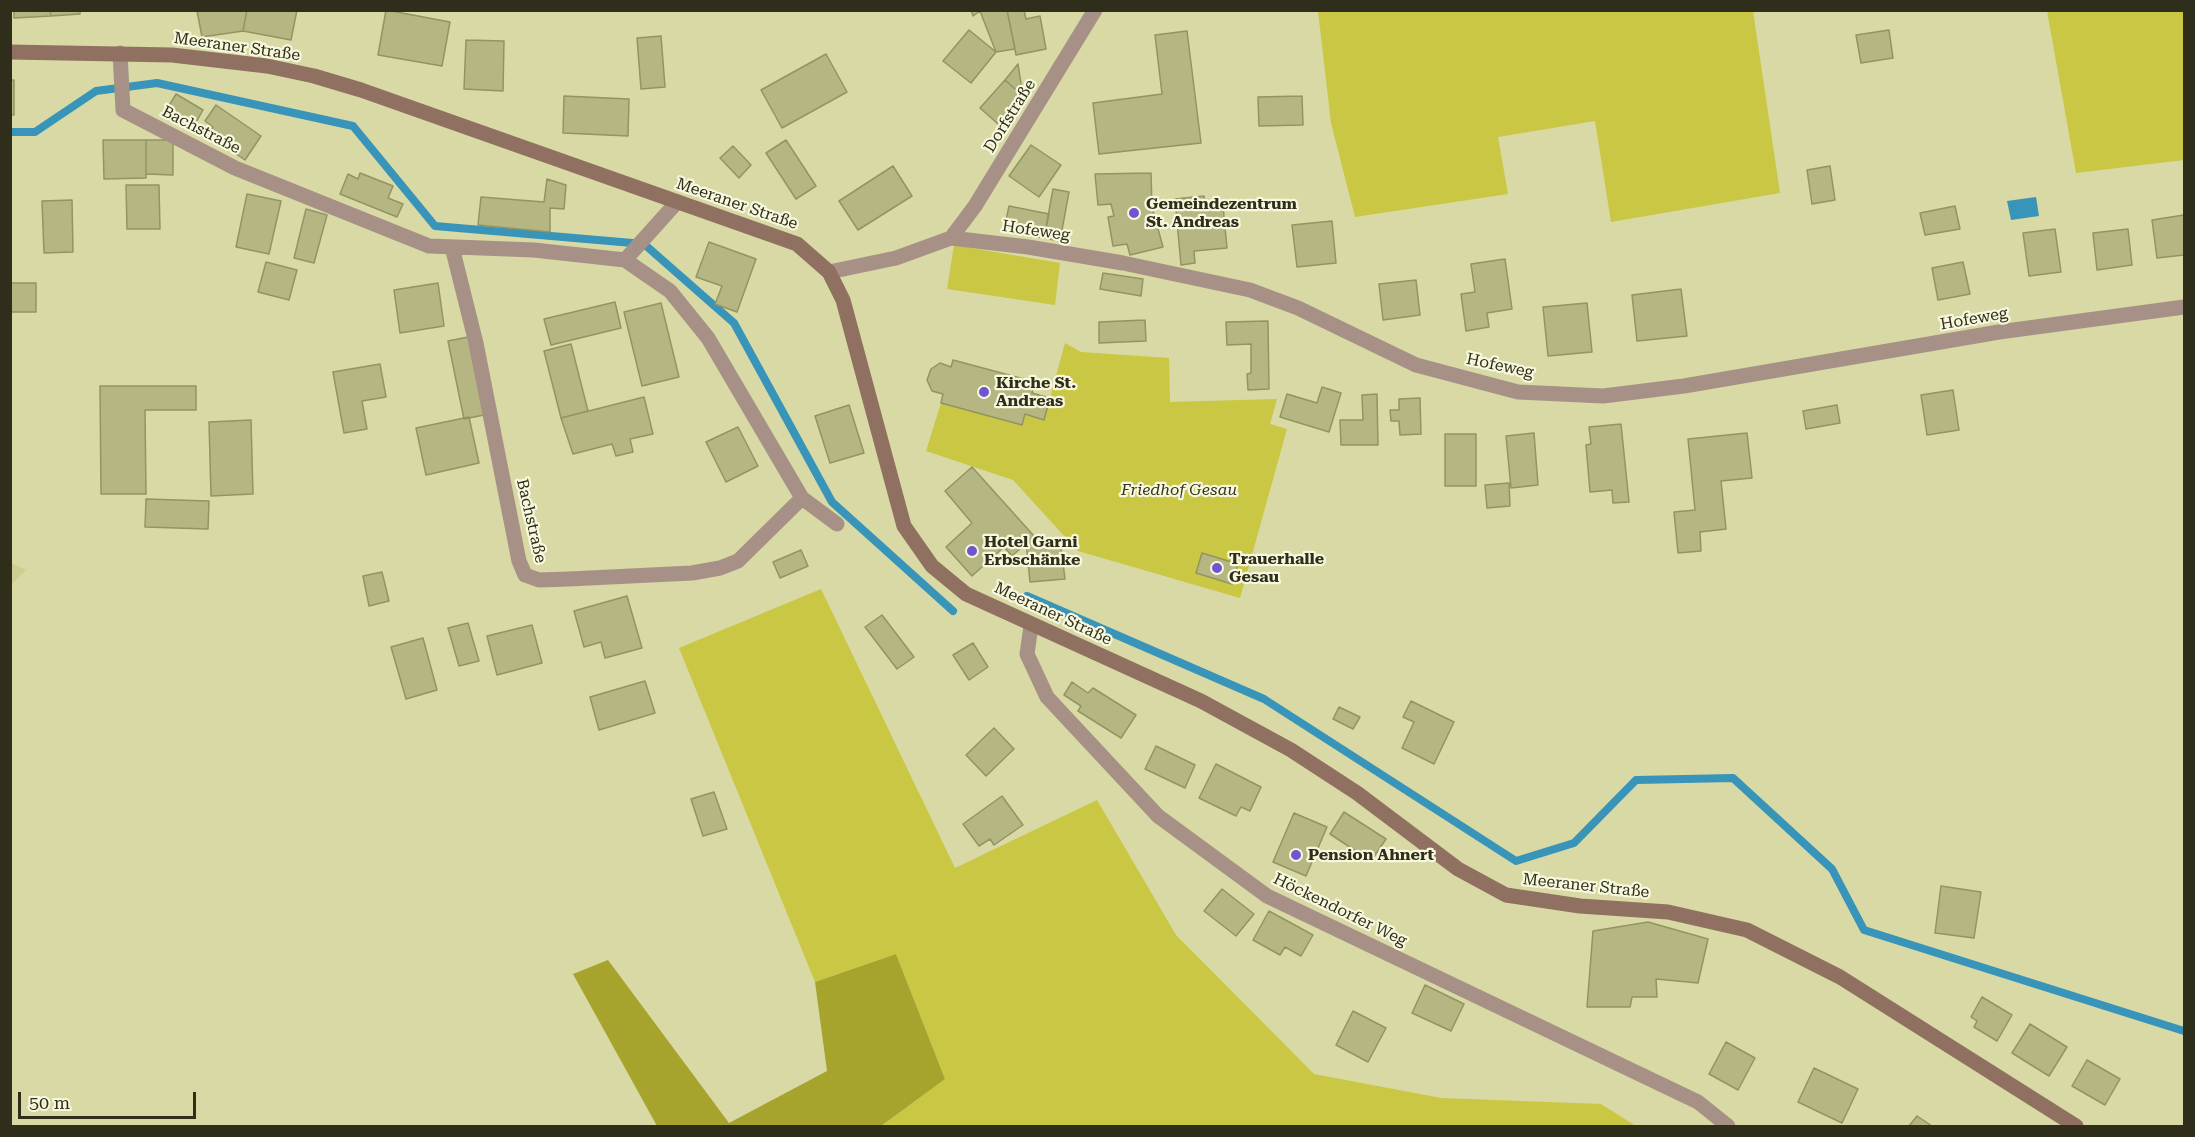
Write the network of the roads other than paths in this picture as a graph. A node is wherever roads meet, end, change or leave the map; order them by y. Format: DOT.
graph roads {
  1 [pos="1095,10"];
  2 [pos="10,52"];
  3 [pos="120,53"];
  4 [pos="677,202"];
  5 [pos="951,238"];
  6 [pos="452,247"];
  7 [pos="629,255"];
  8 [pos="829,272"];
  9 [pos="2184,307"];
  10 [pos="802,498"];
  11 [pos="837,524"];
  12 [pos="1031,626"];
  13 [pos="1728,1126"];
  14 [pos="2076,1126"];
  1 -- 5 [label="street, Dorfstraße"];
  2 -- 3 [label="street, Meeraner Straße"];
  3 -- 4 [label="street, Meeraner Straße"];
  3 -- 6 [label="street, Bachstraße"];
  4 -- 7 [label="street"];
  4 -- 8 [label="street, Meeraner Straße"];
  5 -- 8 [label="street, Hofeweg"];
  5 -- 9 [label="street, Hofeweg"];
  6 -- 7 [label="street, Bachstraße"];
  6 -- 10 [label="street, Bachstraße"];
  7 -- 10 [label="street, Bachstraße"];
  8 -- 12 [label="street, Meeraner Straße"];
  10 -- 11 [label="street, Bachstraße"];
  12 -- 13 [label="street, Höckendorfer Weg"];
  12 -- 14 [label="street, Meeraner Straße"];
}
